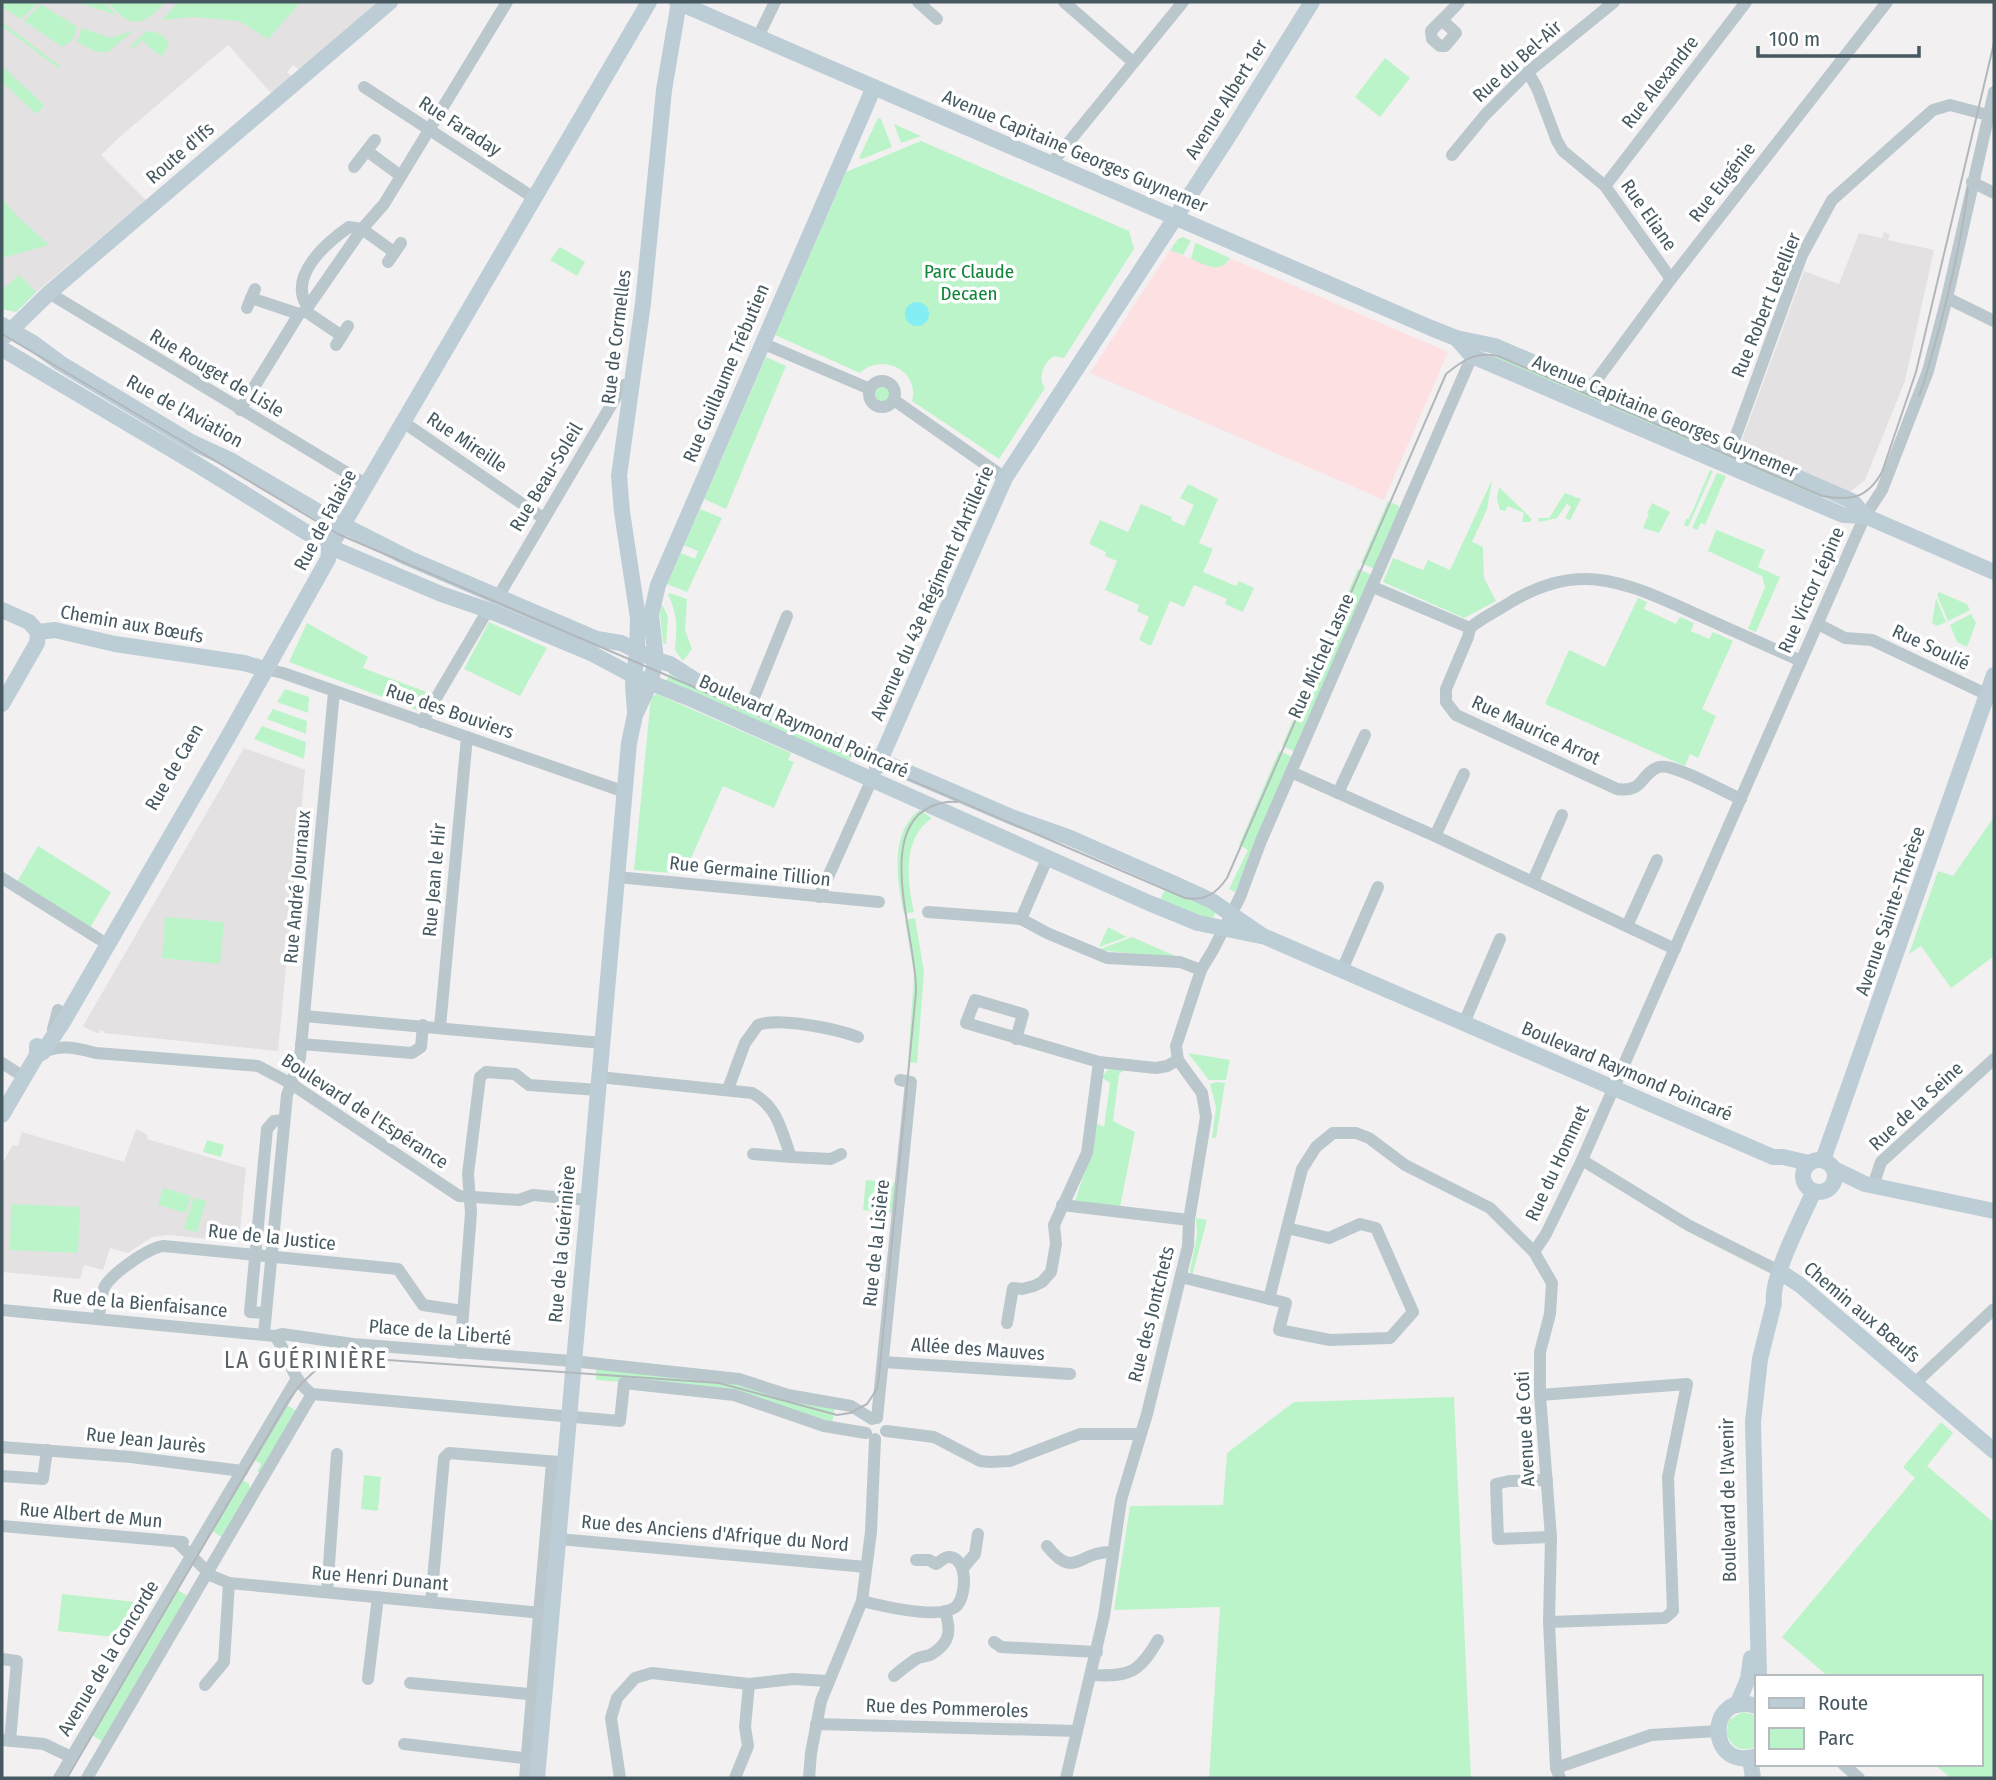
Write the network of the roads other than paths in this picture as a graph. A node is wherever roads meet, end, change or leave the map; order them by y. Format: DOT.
graph roads {
  1 [pos="390,2"];
  2 [pos="507,2"];
  3 [pos="649,2"];
  4 [pos="678,2"];
  5 [pos="775,2"];
  6 [pos="918,2"];
  7 [pos="1064,2"];
  8 [pos="1182,2"];
  9 [pos="1312,2"];
  10 [pos="1459,2"];
  11 [pos="1614,2"];
  12 [pos="1746,2"];
  13 [pos="1887,2"];
  14 [pos="937,19"];
  15 [pos="1443,21"];
  16 [pos="758,37"];
  17 [pos="1133,62"];
  18 [pos="1528,72"];
  19 [pos="364,87"];
  20 [pos="874,87"];
  21 [pos="1994,92"];
  22 [pos="1989,115"];
  23 [pos="430,129"];
  24 [pos="375,140"];
  25 [pos="367,151"];
  26 [pos="1452,155"];
  27 [pos="1051,164"];
  28 [pos="355,167"];
  29 [pos="401,176"];
  30 [pos="1972,182"];
  31 [pos="1605,186"];
  32 [pos="1994,193"];
  33 [pos="534,198"];
  34 [pos="1175,217"];
  35 [pos="362,229"];
  36 [pos="394,252"];
  37 [pos="1671,279"];
  38 [pos="49,293"];
  39 [pos="251,298"];
  40 [pos="1947,298"];
  41 [pos="304,310"];
  42 [pos="1994,321"];
  43 [pos="4,332"];
  44 [pos="342,336"];
  45 [pos="1456,338"];
  46 [pos="762,343"];
  47 [pos="2,349"];
  48 [pos="1472,356"];
  49 [pos="632,384"];
  50 [pos="870,389"];
  51 [pos="1590,389"];
  52 [pos="894,400"];
  53 [pos="240,410"];
  54 [pos="403,422"];
  55 [pos="1731,449"];
  56 [pos="1005,478"];
  57 [pos="367,485"];
  58 [pos="1866,516"];
  59 [pos="543,518"];
  60 [pos="343,525"];
  61 [pos="330,547"];
  62 [pos="1994,572"];
  63 [pos="1373,586"];
  64 [pos="634,593"];
  65 [pos="655,594"];
  66 [pos="493,603"];
  67 [pos="2,610"];
  68 [pos="787,616"];
  69 [pos="1818,624"];
  70 [pos="1469,628"];
  71 [pos="38,632"];
  72 [pos="637,652"];
  73 [pos="656,660"];
  74 [pos="1801,661"];
  75 [pos="261,668"];
  76 [pos="634,676"];
  77 [pos="1994,676"];
  78 [pos="650,683"];
  79 [pos="334,692"];
  80 [pos="1988,695"];
  81 [pos="2,704"];
  82 [pos="751,705"];
  83 [pos="635,715"];
  84 [pos="422,722"];
  85 [pos="1365,734"];
  86 [pos="467,737"];
  87 [pos="880,759"];
  88 [pos="1290,772"];
  89 [pos="1464,774"];
  90 [pos="872,779"];
  91 [pos="625,792"];
  92 [pos="1338,793"];
  93 [pos="1741,799"];
  94 [pos="1562,816"];
  95 [pos="1435,836"];
  96 [pos="1047,859"];
  97 [pos="1657,860"];
  98 [pos="617,877"];
  99 [pos="2,878"];
  100 [pos="1533,881"];
  101 [pos="1378,887"];
  102 [pos="819,897"];
  103 [pos="879,902"];
  104 [pos="928,912"];
  105 [pos="1232,913"];
  106 [pos="1021,919"];
  107 [pos="1627,926"];
  108 [pos="1224,929"];
  109 [pos="1264,936"];
  110 [pos="99,939"];
  111 [pos="1500,939"];
  112 [pos="1675,949"];
  113 [pos="1200,970"];
  114 [pos="1342,970"];
  115 [pos="304,1016"];
  116 [pos="59,1022"];
  117 [pos="1464,1023"];
  118 [pos="423,1026"];
  119 [pos="440,1027"];
  120 [pos="858,1037"];
  121 [pos="1016,1039"];
  122 [pos="602,1043"];
  123 [pos="302,1044"];
  124 [pos="69,1046"];
  125 [pos="40,1054"];
  126 [pos="1994,1059"];
  127 [pos="1178,1060"];
  128 [pos="1098,1062"];
  129 [pos="2,1063"];
  130 [pos="24,1077"];
  131 [pos="900,1080"];
  132 [pos="290,1083"];
  133 [pos="599,1083"];
  134 [pos="1613,1088"];
  135 [pos="729,1089"];
  136 [pos="2,1115"];
  137 [pos="284,1120"];
  138 [pos="753,1154"];
  139 [pos="841,1154"];
  140 [pos="791,1157"];
  141 [pos="1582,1160"];
  142 [pos="1817,1172"];
  143 [pos="1869,1185"];
  144 [pos="471,1197"];
  145 [pos="588,1200"];
  146 [pos="1062,1205"];
  147 [pos="1994,1211"];
  148 [pos="1189,1220"];
  149 [pos="1287,1228"];
  150 [pos="1534,1252"];
  151 [pos="256,1255"];
  152 [pos="273,1256"];
  153 [pos="1779,1271"];
  154 [pos="1181,1277"];
  155 [pos="1773,1296"];
  156 [pos="1269,1298"];
  157 [pos="1994,1309"];
  158 [pos="2,1310"];
  159 [pos="463,1311"];
  160 [pos="266,1313"];
  161 [pos="99,1319"];
  162 [pos="1007,1323"];
  163 [pos="270,1335"];
  164 [pos="304,1338"];
  165 [pos="285,1352"];
  166 [pos="460,1353"];
  167 [pos="572,1361"];
  168 [pos="883,1362"];
  169 [pos="1070,1374"];
  170 [pos="296,1380"];
  171 [pos="1915,1383"];
  172 [pos="312,1394"];
  173 [pos="1540,1395"];
  174 [pos="569,1416"];
  175 [pos="874,1419"];
  176 [pos="886,1431"];
  177 [pos="1140,1434"];
  178 [pos="870,1436"];
  179 [pos="2,1447"];
  180 [pos="47,1450"];
  181 [pos="1994,1451"];
  182 [pos="337,1454"];
  183 [pos="559,1462"];
  184 [pos="242,1471"];
  185 [pos="2,1476"];
  186 [pos="1546,1480"];
  187 [pos="2,1525"];
  188 [pos="978,1534"];
  189 [pos="1551,1537"];
  190 [pos="559,1539"];
  191 [pos="1047,1546"];
  192 [pos="194,1551"];
  193 [pos="1113,1552"];
  194 [pos="916,1560"];
  195 [pos="866,1567"];
  196 [pos="962,1567"];
  197 [pos="208,1572"];
  198 [pos="229,1583"];
  199 [pos="327,1592"];
  200 [pos="378,1597"];
  201 [pos="862,1601"];
  202 [pos="431,1602"];
  203 [pos="946,1611"];
  204 [pos="545,1613"];
  205 [pos="1549,1622"];
  206 [pos="1158,1640"];
  207 [pos="994,1642"];
  208 [pos="1097,1652"];
  209 [pos="2,1660"];
  210 [pos="1092,1675"];
  211 [pos="1759,1675"];
  212 [pos="894,1676"];
  213 [pos="368,1679"];
  214 [pos="828,1681"];
  215 [pos="410,1683"];
  216 [pos="749,1684"];
  217 [pos="205,1685"];
  218 [pos="538,1695"];
  219 [pos="1737,1705"];
  220 [pos="1755,1706"];
  221 [pos="816,1724"];
  222 [pos="1077,1731"];
  223 [pos="1718,1731"];
  224 [pos="6,1740"];
  225 [pos="404,1744"];
  226 [pos="71,1757"];
  227 [pos="1753,1757"];
  228 [pos="533,1759"];
  229 [pos="1845,1766"];
  230 [pos="1558,1773"];
  231 [pos="92,1777"];
  232 [pos="59,1778"];
  233 [pos="525,1778"];
  234 [pos="537,1778"];
  235 [pos="620,1778"];
  236 [pos="735,1778"];
  237 [pos="809,1778"];
  238 [pos="1066,1778"];
  239 [pos="1753,1778"];
  240 [pos="1859,1778"];
  1 -- 38 [label="street, Route d'Ifs"];
  2 -- 23 [label="street"];
  3 -- 33 [label="street, Rue de Falaise"];
  4 -- 16 [label="street, Avenue Capitaine Georges Guynemer"];
  4 -- 49 [label="street, Rue de Cormelles"];
  5 -- 16 [label="street"];
  6 -- 14 [label="street"];
  7 -- 17 [label="street"];
  8 -- 17 [label="street"];
  9 -- 34 [label="street, Avenue Albert 1er"];
  10 -- 15 [label="street"];
  11 -- 18 [label="street, Rue du Bel-Air"];
  12 -- 31 [label="street, Rue Alexandre"];
  13 -- 37 [label="street, Rue Eugénie"];
  16 -- 20 [label="street, Avenue Capitaine Georges Guynemer"];
  17 -- 27 [label="street"];
  18 -- 26 [label="street, Rue du Bel-Air"];
  18 -- 31 [label="street, Rue Eliane"];
  19 -- 23 [label="street, Rue Faraday"];
  20 -- 27 [label="street, Avenue Capitaine Georges Guynemer"];
  20 -- 46 [label="street, Rue Guillaume Trébutien"];
  21 -- 22 [label="street, Rue Victor Lépine"];
  22 -- 30 [label="street, Rue Victor Lépine"];
  22 -- 55 [label="street, Rue Robert Letellier"];
  23 -- 29 [label="street"];
  23 -- 33 [label="street, Rue Faraday"];
  24 -- 25 [label="street"];
  25 -- 28 [label="street"];
  25 -- 29 [label="street"];
  27 -- 34 [label="street, Avenue Capitaine Georges Guynemer"];
  29 -- 35 [label="street"];
  30 -- 32 [label="street"];
  30 -- 40 [label="street, Rue Victor Lépine"];
  31 -- 37 [label="street, Rue Eliane"];
  33 -- 54 [label="street, Rue de Falaise"];
  34 -- 45 [label="street, Avenue Capitaine Georges Guynemer"];
  34 -- 56 [label="street, Avenue du 43e Régiment d'Artillerie"];
  35 -- 36 [label="street"];
  35 -- 41 [label="street"];
  35 -- 41 [label="street"];
  37 -- 51 [label="street, Rue Eugénie"];
  38 -- 43 [label="street, Route d'Ifs"];
  38 -- 53 [label="street, Rue Rouget de Lisle"];
  39 -- 41 [label="street"];
  40 -- 42 [label="street"];
  40 -- 58 [label="street, Rue Victor Lépine"];
  41 -- 44 [label="street"];
  41 -- 53 [label="street"];
  43 -- 60 [label="street, Rue de l'Aviation"];
  45 -- 48 [label="street, Avenue Capitaine Georges Guynemer"];
  45 -- 51 [label="street, Avenue Capitaine Georges Guynemer"];
  46 -- 50 [label="street"];
  46 -- 65 [label="street, Rue Guillaume Trébutien"];
  47 -- 61 [label="street, Rue de l'Aviation"];
  48 -- 58 [label="street, Avenue Capitaine Georges Guynemer"];
  48 -- 63 [label="street, Rue Michel Lasne"];
  49 -- 59 [label="street, Rue Beau-Soleil"];
  49 -- 64 [label="street, Rue de Cormelles"];
  50 -- 52 [label="street"];
  50 -- 52 [label="street"];
  51 -- 55 [label="street, Avenue Capitaine Georges Guynemer"];
  52 -- 56 [label="street"];
  53 -- 57 [label="street, Rue Rouget de Lisle"];
  54 -- 57 [label="street, Rue de Falaise"];
  54 -- 59 [label="street, Rue Mireille"];
  55 -- 58 [label="street, Avenue Capitaine Georges Guynemer"];
  56 -- 87 [label="street, Avenue du 43e Régiment d'Artillerie"];
  57 -- 60 [label="street, Rue de Falaise"];
  58 -- 62 [label="street, Avenue Capitaine Georges Guynemer"];
  58 -- 69 [label="street, Rue Victor Lépine"];
  59 -- 66 [label="street, Rue Beau-Soleil"];
  60 -- 61 [label="street, Rue de Falaise"];
  60 -- 66 [label="street, Boulevard Raymond Poincaré"];
  61 -- 66 [label="street, Boulevard Raymond Poincaré"];
  61 -- 75 [label="street, Rue de Caen"];
  63 -- 70 [label="street"];
  63 -- 88 [label="street, Rue Michel Lasne"];
  64 -- 65 [label="street"];
  64 -- 72 [label="street, Rue de Cormelles"];
  65 -- 73 [label="street, Rue Guillaume Trébutien"];
  66 -- 72 [label="street, Boulevard Raymond Poincaré"];
  66 -- 76 [label="street, Boulevard Raymond Poincaré"];
  66 -- 84 [label="street, Rue Beau-Soleil"];
  67 -- 71 [label="street, Chemin aux Bœufs"];
  68 -- 82 [label="street"];
  69 -- 74 [label="street, Rue Victor Lépine"];
  69 -- 80 [label="street, Rue Soulié"];
  70 -- 74 [label="street"];
  70 -- 93 [label="street, Rue Maurice Arrot"];
  71 -- 75 [label="street, Chemin aux Bœufs"];
  71 -- 81 [label="street"];
  72 -- 73 [label="street, Boulevard Raymond Poincaré"];
  72 -- 76 [label="street, Rue de Cormelles"];
  73 -- 78 [label="street, Rue Guillaume Trébutien"];
  73 -- 82 [label="street, Boulevard Raymond Poincaré"];
  74 -- 93 [label="street, Rue Victor Lépine"];
  75 -- 79 [label="street, Rue des Bouviers"];
  75 -- 110 [label="street, Rue de Caen"];
  75 -- 116 [label="street"];
  76 -- 78 [label="street, Boulevard Raymond Poincaré"];
  76 -- 83 [label="street, Rue de la Guérinière"];
  77 -- 80 [label="street, Avenue Sainte-Thérèse"];
  78 -- 83 [label="street, Rue de la Guérinière"];
  78 -- 90 [label="street, Boulevard Raymond Poincaré"];
  79 -- 84 [label="street, Rue des Bouviers"];
  79 -- 115 [label="street, Rue André Journaux"];
  80 -- 142 [label="street, Avenue Sainte-Thérèse"];
  82 -- 87 [label="street, Boulevard Raymond Poincaré"];
  83 -- 91 [label="street, Rue de la Guérinière"];
  84 -- 86 [label="street, Rue des Bouviers"];
  85 -- 92 [label="street"];
  86 -- 91 [label="street, Rue des Bouviers"];
  86 -- 119 [label="street, Rue Jean le Hir"];
  87 -- 90 [label="street, Avenue du 43e Régiment d'Artillerie"];
  87 -- 105 [label="street, Boulevard Raymond Poincaré"];
  88 -- 92 [label="street"];
  88 -- 105 [label="street, Rue Michel Lasne"];
  89 -- 95 [label="street"];
  90 -- 96 [label="street, Boulevard Raymond Poincaré"];
  90 -- 102 [label="street"];
  91 -- 98 [label="street, Rue de la Guérinière"];
  92 -- 95 [label="street"];
  93 -- 112 [label="street, Rue Victor Lépine"];
  94 -- 100 [label="street"];
  95 -- 100 [label="street"];
  96 -- 106 [label="street"];
  96 -- 108 [label="street, Boulevard Raymond Poincaré"];
  97 -- 107 [label="street"];
  98 -- 102 [label="street, Rue Germaine Tillion"];
  98 -- 122 [label="street, Rue de la Guérinière"];
  99 -- 110 [label="street"];
  100 -- 107 [label="street"];
  101 -- 114 [label="street"];
  102 -- 103 [label="street, Rue Germaine Tillion"];
  104 -- 106 [label="street"];
  105 -- 108 [label="street, Rue Michel Lasne"];
  105 -- 109 [label="street, Boulevard Raymond Poincaré"];
  106 -- 113 [label="street"];
  107 -- 112 [label="street"];
  108 -- 109 [label="street, Boulevard Raymond Poincaré"];
  108 -- 113 [label="street, Rue Michel Lasne"];
  109 -- 114 [label="street, Boulevard Raymond Poincaré"];
  110 -- 116 [label="street, Rue de Caen"];
  111 -- 117 [label="street"];
  112 -- 134 [label="street, Rue Victor Lépine"];
  113 -- 127 [label="street"];
  114 -- 117 [label="street, Boulevard Raymond Poincaré"];
  115 -- 118 [label="street"];
  115 -- 123 [label="street, Rue André Journaux"];
  116 -- 124 [label="street"];
  116 -- 125 [label="street"];
  116 -- 125 [label="street"];
  117 -- 134 [label="street, Boulevard Raymond Poincaré"];
  118 -- 119 [label="street"];
  118 -- 123 [label="street"];
  119 -- 122 [label="street"];
  120 -- 135 [label="street"];
  121 -- 128 [label="street"];
  122 -- 133 [label="street, Rue de la Guérinière"];
  123 -- 132 [label="street, Rue André Journaux"];
  124 -- 125 [label="street, Boulevard de l'Espérance"];
  124 -- 132 [label="street, Boulevard de l'Espérance"];
  125 -- 130 [label="street"];
  126 -- 143 [label="street, Rue de la Seine"];
  127 -- 128 [label="street"];
  127 -- 148 [label="street, Rue des Jontchets"];
  128 -- 146 [label="street"];
  129 -- 130 [label="street"];
  130 -- 136 [label="street"];
  131 -- 168 [label="street, Rue de la Lisière"];
  132 -- 137 [label="street, Rue André Journaux"];
  132 -- 144 [label="street, Boulevard de l'Espérance"];
  133 -- 135 [label="street"];
  133 -- 144 [label="street"];
  133 -- 145 [label="street, Rue de la Guérinière"];
  134 -- 141 [label="street, Rue du Hommet"];
  134 -- 142 [label="street, Boulevard Raymond Poincaré"];
  135 -- 140 [label="street"];
  137 -- 151 [label="street"];
  137 -- 152 [label="street, Rue André Journaux"];
  138 -- 140 [label="street"];
  139 -- 140 [label="street"];
  141 -- 150 [label="street, Rue du Hommet"];
  141 -- 153 [label="street, Chemin aux Bœufs"];
  142 -- 143 [label="street, Boulevard Raymond Poincaré"];
  142 -- 143 [label="street"];
  142 -- 153 [label="street, Avenue Sainte-Thérèse"];
  143 -- 147 [label="street"];
  144 -- 145 [label="street"];
  144 -- 159 [label="street"];
  145 -- 167 [label="street, Rue de la Guérinière"];
  146 -- 148 [label="street"];
  146 -- 162 [label="street"];
  148 -- 154 [label="street, Rue des Jontchets"];
  149 -- 150 [label="street, Avenue de Coti"];
  149 -- 156 [label="street, Avenue de Coti"];
  149 -- 156 [label="street"];
  150 -- 173 [label="street, Avenue de Coti"];
  151 -- 152 [label="street, Rue de la Justice"];
  151 -- 160 [label="street"];
  151 -- 161 [label="street, Rue de la Justice"];
  152 -- 159 [label="street, Rue de la Justice"];
  152 -- 160 [label="street, Rue André Journaux"];
  153 -- 155 [label="street, Boulevard de l'Avenir"];
  153 -- 171 [label="street, Chemin aux Bœufs"];
  154 -- 156 [label="street"];
  154 -- 177 [label="street, Rue des Jontchets"];
  155 -- 211 [label="street, Boulevard de l'Avenir"];
  155 -- 219 [label="street, Boulevard de l'Avenir"];
  157 -- 171 [label="street"];
  158 -- 161 [label="street, Rue de la Bienfaisance"];
  159 -- 166 [label="street"];
  160 -- 163 [label="street, Rue André Journaux"];
  161 -- 163 [label="street, Rue de la Bienfaisance"];
  163 -- 164 [label="street, Place de la Liberté"];
  163 -- 165 [label="street"];
  164 -- 165 [label="street"];
  164 -- 166 [label="street, Place de la Liberté"];
  165 -- 170 [label="street"];
  166 -- 167 [label="street, Place de la Liberté"];
  167 -- 174 [label="street, Rue de la Guérinière"];
  167 -- 175 [label="street, Place de la Liberté"];
  168 -- 169 [label="street, Allée des Mauves"];
  168 -- 175 [label="street, Rue de la Lisière"];
  170 -- 172 [label="street"];
  170 -- 184 [label="street, Avenue de la Concorde"];
  171 -- 181 [label="street, Chemin aux Bœufs"];
  172 -- 174 [label="street"];
  172 -- 197 [label="street"];
  173 -- 186 [label="street, Avenue de Coti"];
  173 -- 205 [label="street"];
  174 -- 178 [label="street"];
  174 -- 183 [label="street, Rue de la Guérinière"];
  175 -- 176 [label="street"];
  175 -- 178 [label="street"];
  176 -- 177 [label="street"];
  176 -- 178 [label="street"];
  177 -- 193 [label="street, Rue des Jontchets"];
  178 -- 195 [label="street"];
  179 -- 180 [label="street, Rue Jean Jaurès"];
  180 -- 184 [label="street, Rue Jean Jaurès"];
  180 -- 185 [label="street"];
  182 -- 199 [label="street"];
  183 -- 190 [label="street, Rue de la Guérinière"];
  183 -- 202 [label="street"];
  183 -- 204 [label="street"];
  184 -- 192 [label="street, Avenue de la Concorde"];
  186 -- 189 [label="street, Avenue de Coti"];
  186 -- 189 [label="street"];
  187 -- 192 [label="street, Rue Albert de Mun"];
  188 -- 196 [label="street"];
  189 -- 205 [label="street, Avenue de Coti"];
  190 -- 195 [label="street, Rue des Anciens d'Afrique du Nord"];
  190 -- 204 [label="street, Rue de la Guérinière"];
  191 -- 193 [label="street"];
  192 -- 197 [label="street"];
  192 -- 226 [label="street, Avenue de la Concorde"];
  193 -- 208 [label="street, Rue des Jontchets"];
  194 -- 196 [label="street"];
  195 -- 201 [label="street"];
  196 -- 203 [label="street"];
  197 -- 198 [label="street, Rue Henri Dunant"];
  197 -- 231 [label="street"];
  198 -- 199 [label="street, Rue Henri Dunant"];
  198 -- 217 [label="street"];
  199 -- 200 [label="street, Rue Henri Dunant"];
  200 -- 202 [label="street, Rue Henri Dunant"];
  200 -- 213 [label="street"];
  201 -- 203 [label="street"];
  201 -- 214 [label="street"];
  202 -- 204 [label="street, Rue Henri Dunant"];
  203 -- 212 [label="street"];
  204 -- 218 [label="street, Rue de la Guérinière"];
  205 -- 230 [label="street, Avenue de Coti"];
  206 -- 210 [label="street"];
  207 -- 208 [label="street"];
  208 -- 210 [label="street, Rue des Jontchets"];
  209 -- 224 [label="street"];
  210 -- 222 [label="street, Rue des Jontchets"];
  214 -- 216 [label="street"];
  214 -- 221 [label="street"];
  215 -- 218 [label="street"];
  216 -- 235 [label="street"];
  216 -- 236 [label="street"];
  218 -- 228 [label="street, Rue de la Guérinière"];
  219 -- 220 [label="street"];
  219 -- 223 [label="street, Boulevard de l'Avenir"];
  221 -- 222 [label="street, Rue des Pommeroles"];
  221 -- 237 [label="street"];
  222 -- 238 [label="street, Rue des Jontchets"];
  223 -- 227 [label="street"];
  223 -- 230 [label="street"];
  224 -- 226 [label="street"];
  225 -- 228 [label="street"];
  226 -- 232 [label="street, Avenue de la Concorde"];
  227 -- 239 [label="street"];
  228 -- 233 [label="street"];
  228 -- 234 [label="street, Rue de la Guérinière"];
  229 -- 240 [label="street"];
}
